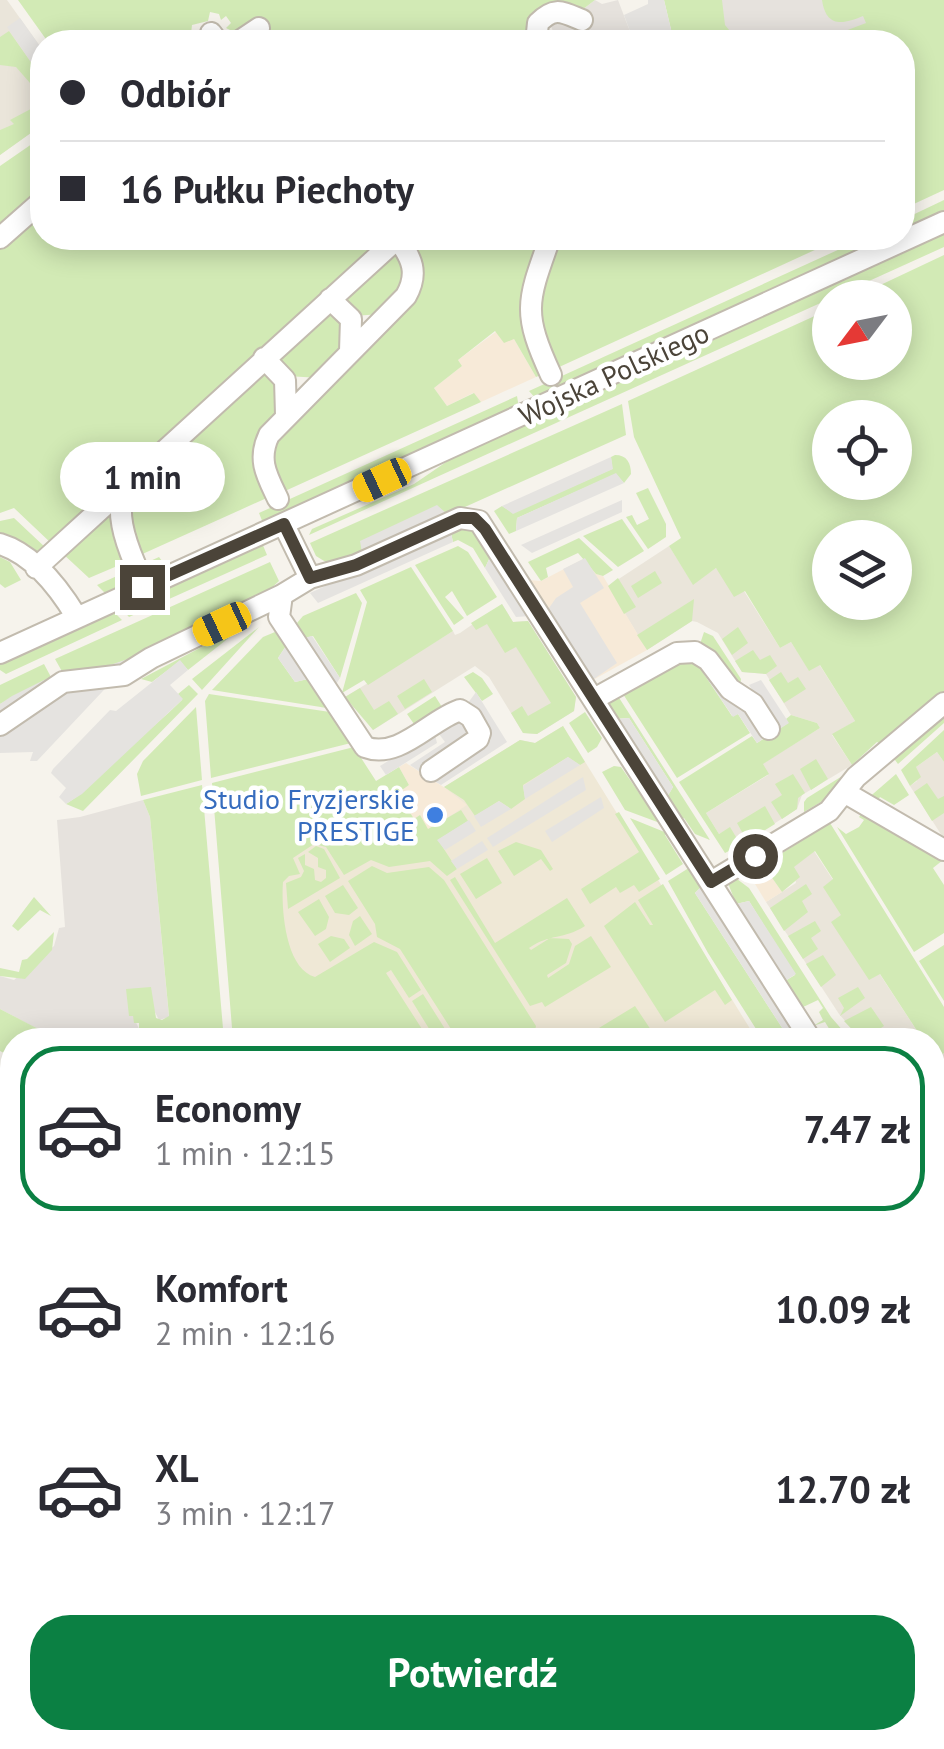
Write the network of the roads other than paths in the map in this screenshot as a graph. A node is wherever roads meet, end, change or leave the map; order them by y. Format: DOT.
graph roads {
  1 [pos="582,20"];
  2 [pos="259,28"];
  3 [pos="256,30"];
  4 [pos="536,30"];
  5 [pos="30,212"];
  6 [pos="944,222"];
  7 [pos="915,235"];
  8 [pos="0,238"];
  9 [pos="385,250"];
  10 [pos="406,250"];
  11 [pos="546,250"];
  12 [pos="883,250"];
  13 [pos="330,299"];
  14 [pos="384,318"];
  15 [pos="350,319"];
  16 [pos="350,352"];
  17 [pos="264,358"];
  18 [pos="551,376"];
  19 [pos="285,380"];
  20 [pos="322,381"];
  21 [pos="286,416"];
  22 [pos="124,485"];
  23 [pos="278,499"];
  24 [pos="284,524"];
  25 [pos="0,544"];
  26 [pos="135,564"];
  27 [pos="43,574"];
  28 [pos="310,578"];
  29 [pos="282,595"];
  30 [pos="76,616"];
  31 [pos="0,653"];
  32 [pos="594,699"];
  33 [pos="944,703"];
  34 [pos="0,725"];
  35 [pos="769,728"];
  36 [pos="431,772"];
  37 [pos="844,792"];
  38 [pos="944,850"];
  39 [pos="711,882"];
  40 [pos="803,1028"];
  1 -- 4 [label="street"];
  2 -- 3 [label="street"];
  5 -- 8 [label="street"];
  6 -- 7 [label="street, Wojska Polskiego"];
  9 -- 13 [label="street"];
  10 -- 14 [label="street"];
  11 -- 18 [label="street"];
  12 -- 24 [label="street, Wojska Polskiego"];
  13 -- 15 [label="street"];
  13 -- 17 [label="street"];
  14 -- 15 [label="street"];
  14 -- 16 [label="street"];
  15 -- 16 [label="street"];
  16 -- 20 [label="street"];
  17 -- 19 [label="street"];
  17 -- 22 [label="street"];
  19 -- 20 [label="street"];
  19 -- 21 [label="street"];
  20 -- 21 [label="street"];
  21 -- 23 [label="street"];
  22 -- 26 [label="street"];
  22 -- 27 [label="street"];
  24 -- 28 [label="street"];
  24 -- 30 [label="street, Wojska Polskiego"];
  25 -- 27 [label="street"];
  27 -- 30 [label="street"];
  28 -- 29 [label="street"];
  28 -- 32 [label="street"];
  29 -- 34 [label="street"];
  29 -- 36 [label="street"];
  30 -- 31 [label="street, Wojska Polskiego"];
  32 -- 35 [label="street"];
  32 -- 39 [label="street"];
  33 -- 37 [label="street"];
  37 -- 38 [label="street"];
  37 -- 39 [label="street"];
  39 -- 40 [label="street"];
}
